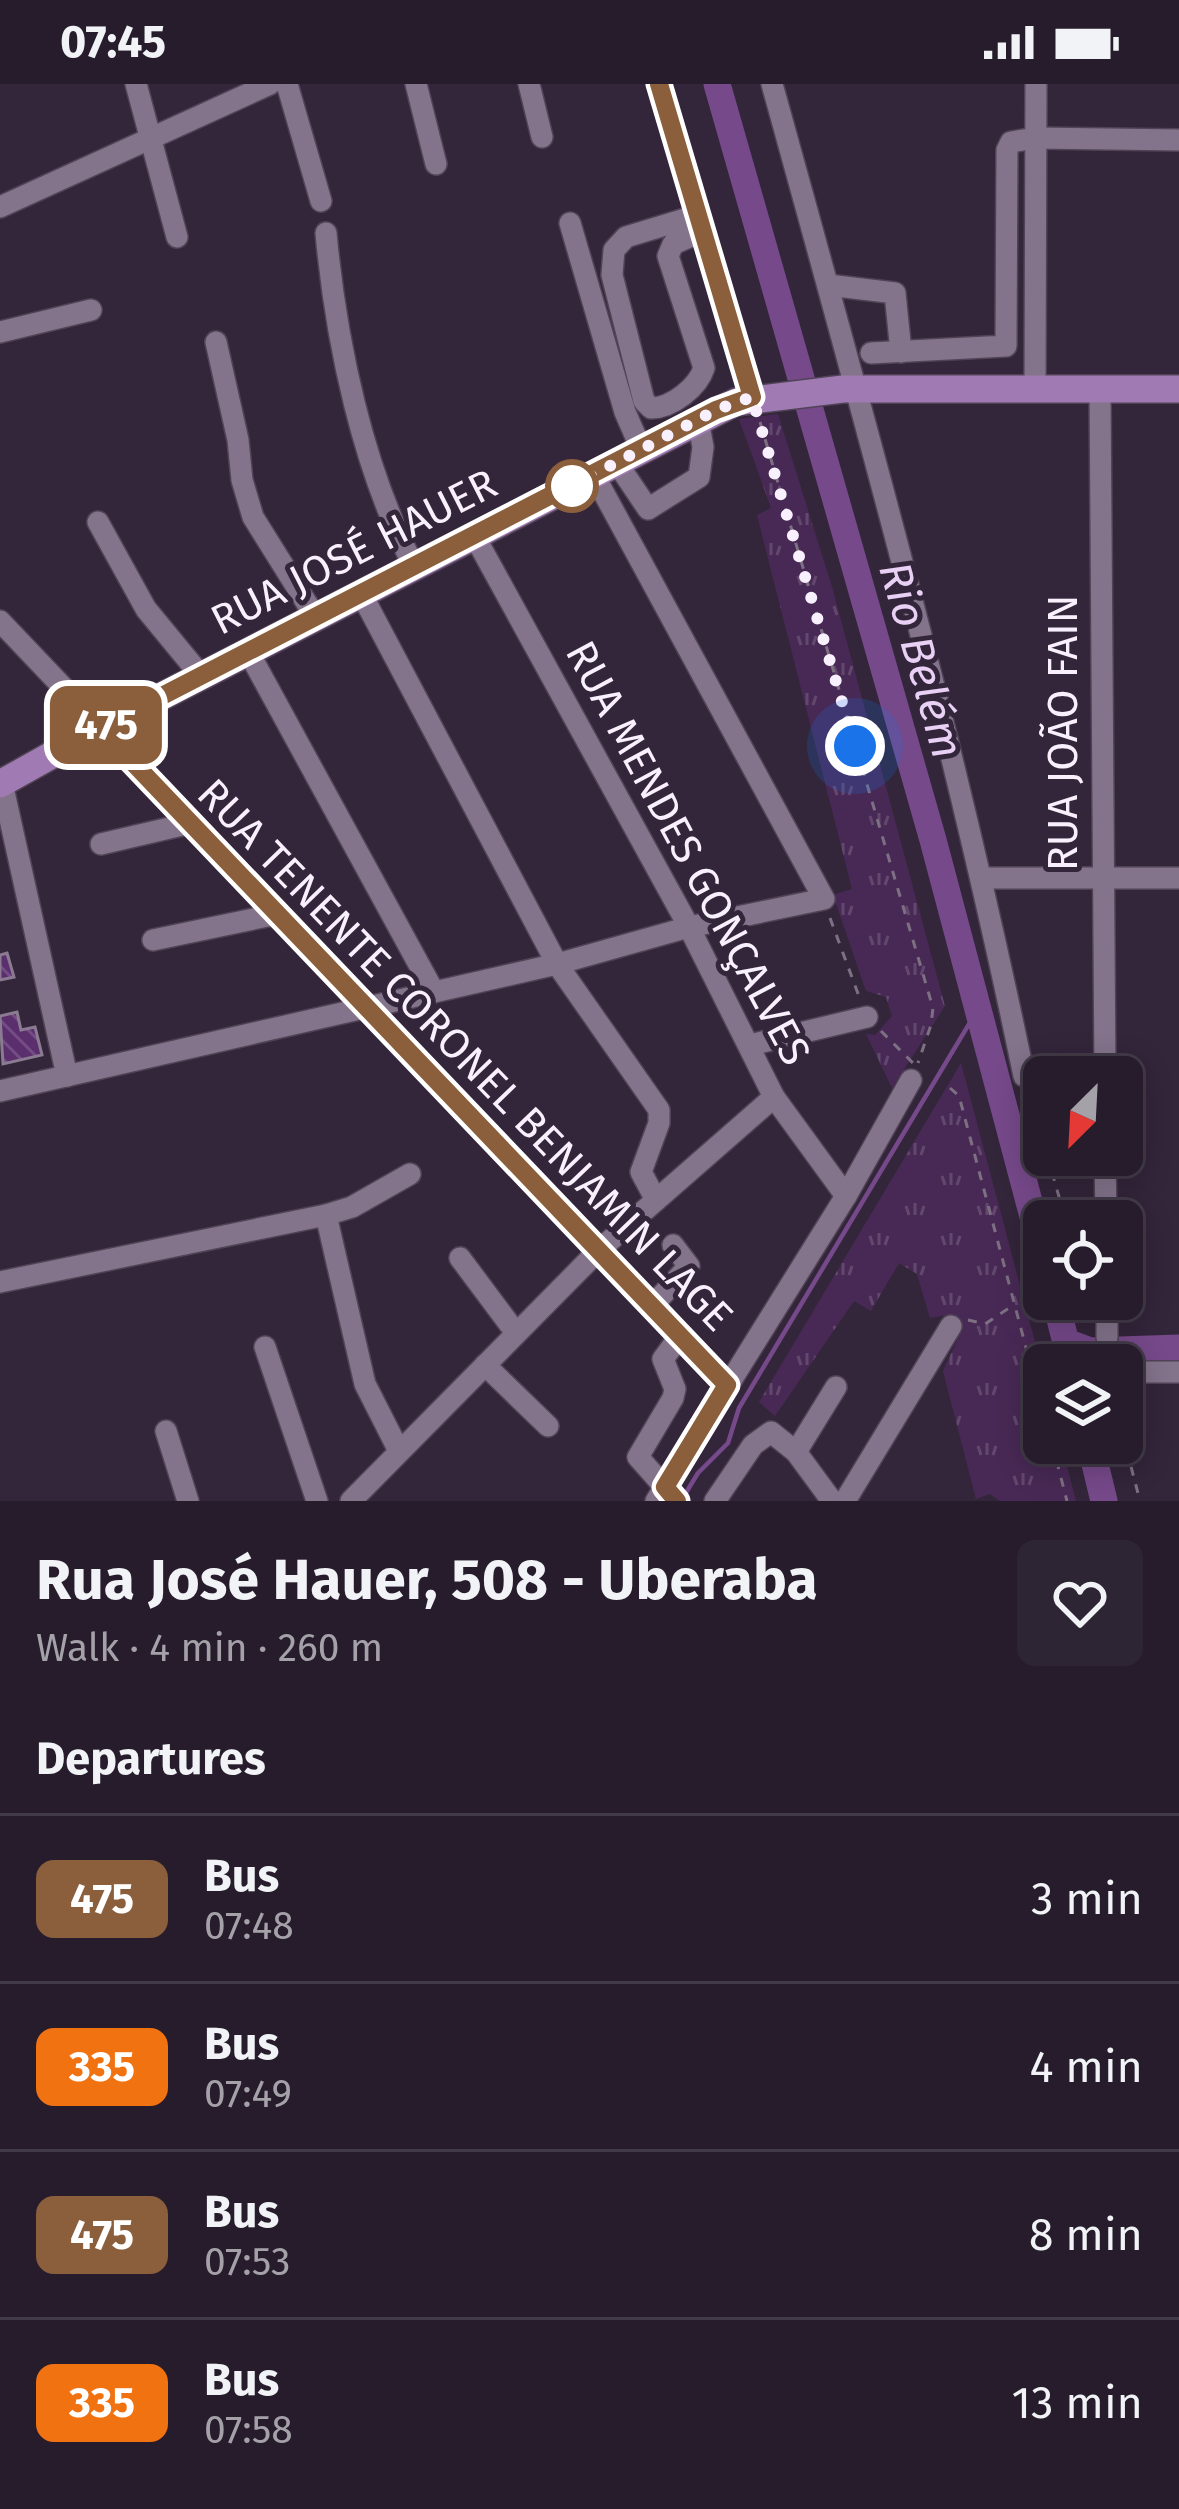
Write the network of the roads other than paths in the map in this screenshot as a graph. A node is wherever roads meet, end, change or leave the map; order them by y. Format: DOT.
graph roads {
  1 [pos="136,84"];
  2 [pos="270,84"];
  3 [pos="287,84"];
  4 [pos="416,84"];
  5 [pos="529,84"];
  6 [pos="659,84"];
  7 [pos="772,84"];
  8 [pos="1036,84"];
  9 [pos="542,137"];
  10 [pos="152,138"];
  11 [pos="1036,138"];
  12 [pos="1179,140"];
  13 [pos="436,164"];
  14 [pos="321,201"];
  15 [pos="0,207"];
  16 [pos="570,223"];
  17 [pos="700,223"];
  18 [pos="326,233"];
  19 [pos="178,237"];
  20 [pos="828,285"];
  21 [pos="1010,309"];
  22 [pos="1036,309"];
  23 [pos="91,310"];
  24 [pos="0,332"];
  25 [pos="216,342"];
  26 [pos="901,352"];
  27 [pos="872,353"];
  28 [pos="850,388"];
  29 [pos="1035,388"];
  30 [pos="1100,388"];
  31 [pos="1179,388"];
  32 [pos="759,396"];
  33 [pos="698,420"];
  34 [pos="618,463"];
  35 [pos="648,509"];
  36 [pos="98,522"];
  37 [pos="620,525"];
  38 [pos="475,537"];
  39 [pos="415,568"];
  40 [pos="362,595"];
  41 [pos="316,618"];
  42 [pos="0,621"];
  43 [pos="249,653"];
  44 [pos="202,677"];
  45 [pos="100,728"];
  46 [pos="1,784"];
  47 [pos="191,824"];
  48 [pos="101,844"];
  49 [pos="983,878"];
  50 [pos="1103,878"];
  51 [pos="1179,878"];
  52 [pos="277,914"];
  53 [pos="689,927"];
  54 [pos="153,940"];
  55 [pos="557,964"];
  56 [pos="434,992"];
  57 [pos="366,1007"];
  58 [pos="867,1017"];
  59 [pos="750,1045"];
  60 [pos="1105,1056"];
  61 [pos="1023,1071"];
  62 [pos="914,1073"];
  63 [pos="67,1076"];
  64 [pos="0,1091"];
  65 [pos="773,1097"];
  66 [pos="410,1174"];
  67 [pos="846,1196"];
  68 [pos="656,1200"];
  69 [pos="326,1215"];
  70 [pos="673,1245"];
  71 [pos="598,1251"];
  72 [pos="460,1258"];
  73 [pos="0,1282"];
  74 [pos="651,1306"];
  75 [pos="1107,1320"];
  76 [pos="951,1326"];
  77 [pos="516,1333"];
  78 [pos="680,1336"];
  79 [pos="1107,1338"];
  80 [pos="266,1347"];
  81 [pos="484,1365"];
  82 [pos="1143,1372"];
  83 [pos="1179,1372"];
  84 [pos="727,1385"];
  85 [pos="836,1387"];
  86 [pos="548,1426"];
  87 [pos="166,1431"];
  88 [pos="399,1451"];
  89 [pos="796,1451"];
  90 [pos="666,1496"];
  91 [pos="359,1498"];
  92 [pos="188,1501"];
  93 [pos="317,1501"];
  94 [pos="715,1501"];
  95 [pos="832,1501"];
  96 [pos="845,1501"];
  1 -- 10 [label="street"];
  2 -- 10 [label="street"];
  3 -- 14 [label="street"];
  4 -- 13 [label="street"];
  5 -- 9 [label="street"];
  6 -- 17 [label="street"];
  7 -- 20 [label="street"];
  8 -- 11 [label="street"];
  10 -- 15 [label="street"];
  10 -- 19 [label="street"];
  11 -- 12 [label="street"];
  11 -- 21 [label="street"];
  11 -- 22 [label="street"];
  16 -- 34 [label="street"];
  17 -- 17 [label="street"];
  17 -- 32 [label="street"];
  18 -- 39 [label="street"];
  20 -- 26 [label="street"];
  20 -- 28 [label="street"];
  21 -- 22 [label="street"];
  21 -- 26 [label="street"];
  22 -- 29 [label="street"];
  23 -- 24 [label="street"];
  25 -- 41 [label="street"];
  26 -- 27 [label="street"];
  28 -- 29 [label="main road, RUA JOSÉ HAUER"];
  28 -- 32 [label="main road, RUA JOSÉ HAUER"];
  28 -- 49 [label="street"];
  29 -- 30 [label="main road, RUA JOSÉ HAUER"];
  30 -- 31 [label="main road, RUA JOSÉ HAUER"];
  30 -- 50 [label="street, RUA JOÃO FAIN"];
  32 -- 33 [label="main road, RUA JOSÉ HAUER"];
  33 -- 34 [label="main road, RUA JOSÉ HAUER"];
  33 -- 35 [label="street"];
  34 -- 35 [label="street"];
  34 -- 37 [label="street"];
  34 -- 38 [label="main road, RUA JOSÉ HAUER"];
  35 -- 37 [label="street"];
  36 -- 44 [label="street"];
  37 -- 53 [label="street"];
  38 -- 39 [label="main road, RUA JOSÉ HAUER"];
  38 -- 53 [label="street, RUA MENDES GONÇALVES"];
  39 -- 40 [label="main road, RUA JOSÉ HAUER"];
  40 -- 41 [label="main road, RUA JOSÉ HAUER"];
  40 -- 55 [label="street"];
  41 -- 43 [label="main road, RUA JOSÉ HAUER"];
  42 -- 45 [label="street, RUA TENENTE CORONEL BENJAMIN LAGE"];
  43 -- 44 [label="main road, RUA JOSÉ HAUER"];
  43 -- 56 [label="street"];
  44 -- 45 [label="main road, RUA JOSÉ HAUER"];
  45 -- 46 [label="main road, RUA JOSÉ HAUER"];
  45 -- 47 [label="street, RUA TENENTE CORONEL BENJAMIN LAGE"];
  46 -- 63 [label="street"];
  47 -- 48 [label="street"];
  47 -- 52 [label="street, RUA TENENTE CORONEL BENJAMIN LAGE"];
  49 -- 50 [label="street"];
  49 -- 61 [label="street"];
  50 -- 51 [label="street"];
  50 -- 60 [label="street, RUA JOÃO FAIN"];
  52 -- 54 [label="street"];
  52 -- 57 [label="street, RUA TENENTE CORONEL BENJAMIN LAGE"];
  53 -- 55 [label="street"];
  53 -- 59 [label="street, RUA MENDES GONÇALVES"];
  55 -- 56 [label="street"];
  55 -- 68 [label="street"];
  56 -- 57 [label="street"];
  57 -- 63 [label="street"];
  57 -- 71 [label="street, RUA TENENTE CORONEL BENJAMIN LAGE"];
  58 -- 59 [label="street"];
  59 -- 65 [label="street, RUA MENDES GONÇALVES"];
  62 -- 67 [label="street"];
  63 -- 64 [label="street"];
  65 -- 67 [label="street, RUA MENDES GONÇALVES"];
  65 -- 68 [label="street"];
  66 -- 69 [label="street"];
  67 -- 84 [label="street"];
  68 -- 71 [label="street"];
  69 -- 73 [label="street"];
  69 -- 88 [label="street"];
  70 -- 74 [label="street"];
  71 -- 74 [label="street, RUA TENENTE CORONEL BENJAMIN LAGE"];
  71 -- 77 [label="street"];
  72 -- 77 [label="street"];
  74 -- 78 [label="street, RUA TENENTE CORONEL BENJAMIN LAGE"];
  75 -- 79 [label="street"];
  76 -- 96 [label="street"];
  77 -- 81 [label="street"];
  78 -- 84 [label="street, RUA TENENTE CORONEL BENJAMIN LAGE"];
  78 -- 90 [label="street"];
  80 -- 93 [label="street"];
  81 -- 86 [label="street"];
  81 -- 88 [label="street"];
  82 -- 83 [label="street"];
  84 -- 90 [label="street"];
  85 -- 89 [label="street"];
  87 -- 92 [label="street"];
  88 -- 91 [label="street"];
  89 -- 94 [label="street"];
  89 -- 95 [label="street"];
}
